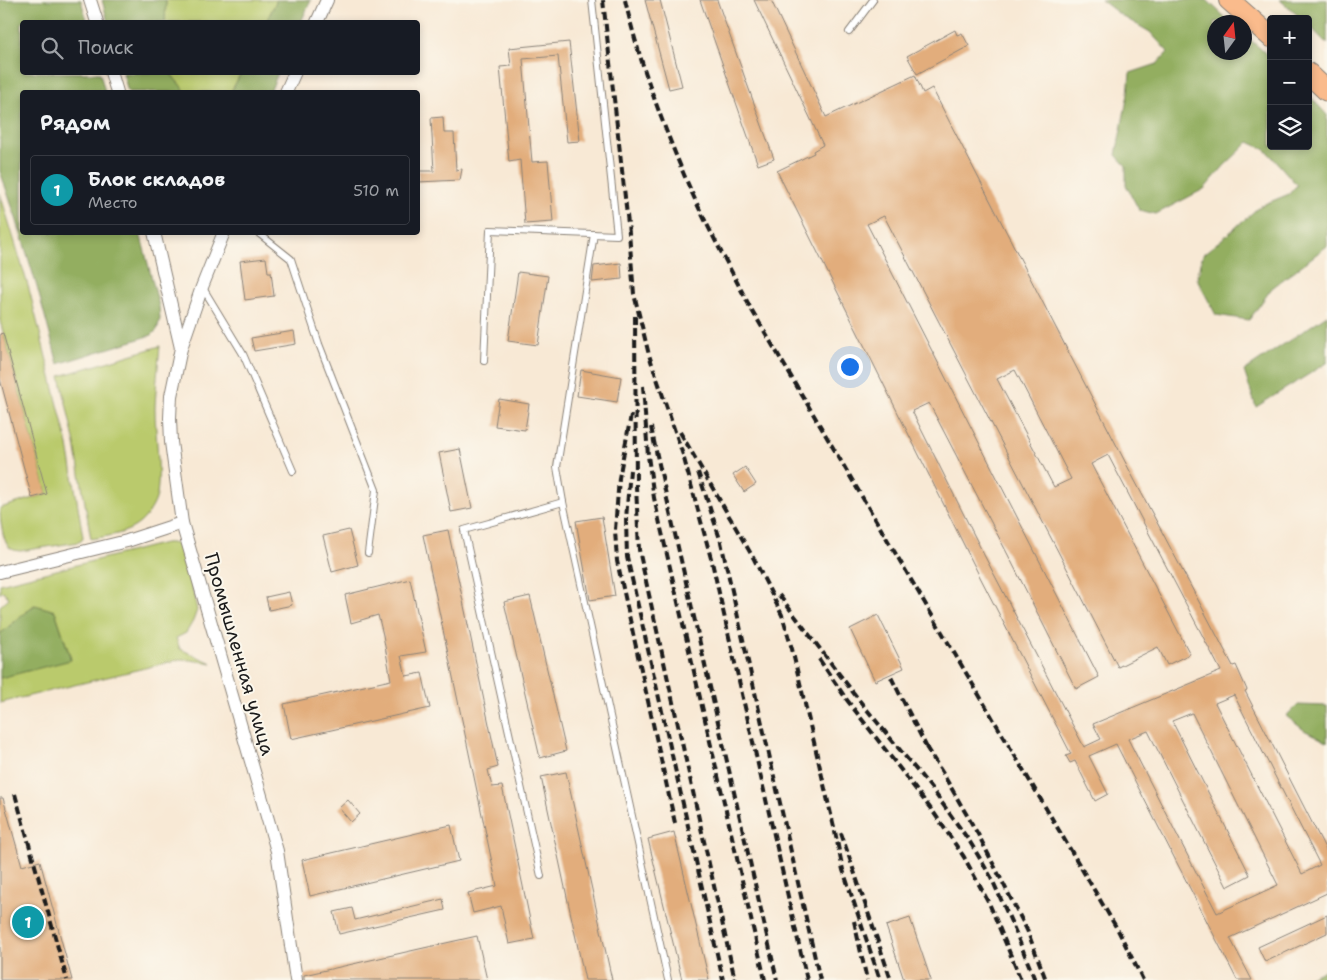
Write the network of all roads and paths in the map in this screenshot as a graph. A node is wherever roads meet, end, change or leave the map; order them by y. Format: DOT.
graph roads {
  1 [pos="90,0"];
  2 [pos="327,0"];
  3 [pos="592,0"];
  4 [pos="873,0"];
  5 [pos="1228,0"];
  6 [pos="96,20"];
  7 [pos="318,20"];
  8 [pos="849,32"];
  9 [pos="1267,34"];
  10 [pos="112,75"];
  11 [pos="293,75"];
  12 [pos="1312,77"];
  13 [pos="116,90"];
  14 [pos="287,90"];
  15 [pos="1327,91"];
  16 [pos="594,234"];
  17 [pos="155,235"];
  18 [pos="223,235"];
  19 [pos="261,235"];
  20 [pos="202,287"];
  21 [pos="181,348"];
  22 [pos="484,361"];
  23 [pos="293,471"];
  24 [pos="563,502"];
  25 [pos="182,523"];
  26 [pos="368,553"];
  27 [pos="0,572"];
  28 [pos="541,876"];
  29 [pos="296,980"];
  30 [pos="668,980"];
  1 -- 6 [label="street"];
  2 -- 7 [label="street"];
  3 -- 16 [label="lane"];
  4 -- 8 [label="lane"];
  5 -- 9 [label="main road"];
  10 -- 13 [label="street"];
  11 -- 14 [label="street"];
  12 -- 15 [label="main road"];
  16 -- 22 [label="lane"];
  16 -- 24 [label="lane"];
  17 -- 21 [label="street"];
  18 -- 20 [label="street, Промышленная улица"];
  19 -- 26 [label="lane"];
  20 -- 21 [label="street, Промышленная улица"];
  20 -- 23 [label="lane"];
  21 -- 25 [label="street, Промышленная улица"];
  24 -- 28 [label="lane"];
  24 -- 30 [label="lane"];
  25 -- 27 [label="street"];
  25 -- 29 [label="street, Промышленная улица"];
}
